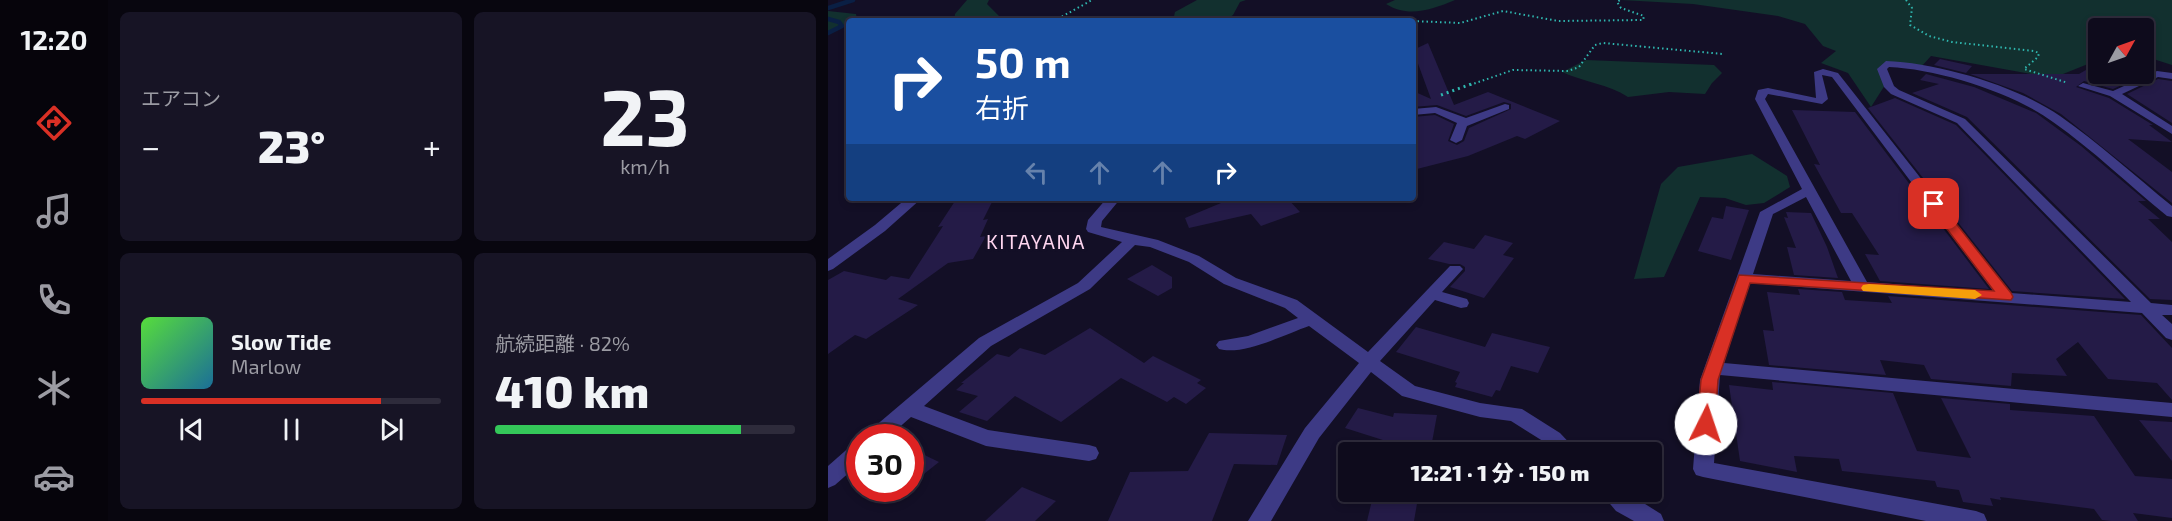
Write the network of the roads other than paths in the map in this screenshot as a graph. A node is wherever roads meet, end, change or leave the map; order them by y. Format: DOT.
graph roads {
  1 [pos="2172,76"];
  2 [pos="2083,86"];
  3 [pos="2114,94"];
  4 [pos="1505,107"];
  5 [pos="1416,112"];
  6 [pos="1465,122"];
  7 [pos="2172,131"];
  8 [pos="1456,140"];
  9 [pos="1811,190"];
  10 [pos="912,201"];
  11 [pos="1111,201"];
  12 [pos="2172,213"];
  13 [pos="1132,240"];
  14 [pos="832,260"];
  15 [pos="1455,268"];
  16 [pos="1744,278"];
  17 [pos="1862,288"];
  18 [pos="1431,294"];
  19 [pos="2006,297"];
  20 [pos="1461,303"];
  21 [pos="2148,308"];
  22 [pos="2172,310"];
  23 [pos="1311,319"];
  24 [pos="2172,334"];
  25 [pos="1225,345"];
  26 [pos="1370,361"];
  27 [pos="1713,368"];
  28 [pos="909,408"];
  29 [pos="2172,410"];
  30 [pos="890,424"];
  31 [pos="1557,442"];
  32 [pos="1089,453"];
  33 [pos="846,461"];
  34 [pos="831,473"];
  35 [pos="1622,502"];
  36 [pos="1259,521"];
  37 [pos="1653,521"];
  38 [pos="1976,521"];
  1 -- 3 [label="street"];
  2 -- 3 [label="street"];
  3 -- 7 [label="street"];
  4 -- 6 [label="street"];
  5 -- 6 [label="street"];
  6 -- 8 [label="street"];
  9 -- 16 [label="street"];
  9 -- 17 [label="street"];
  9 -- 19 [label="street"];
  10 -- 14 [label="street"];
  11 -- 13 [label="street"];
  12 -- 21 [label="street"];
  13 -- 23 [label="street"];
  13 -- 28 [label="street"];
  15 -- 18 [label="street"];
  16 -- 17 [label="street"];
  16 -- 27 [label="street"];
  17 -- 19 [label="street"];
  18 -- 20 [label="street"];
  18 -- 26 [label="street"];
  19 -- 21 [label="street"];
  21 -- 22 [label="street"];
  21 -- 24 [label="street"];
  23 -- 25 [label="street"];
  23 -- 26 [label="street"];
  26 -- 31 [label="street"];
  26 -- 36 [label="street"];
  27 -- 29 [label="street"];
  27 -- 38 [label="street"];
  28 -- 30 [label="street"];
  28 -- 32 [label="street"];
  33 -- 34 [label="street"];
  35 -- 37 [label="street"];
}
